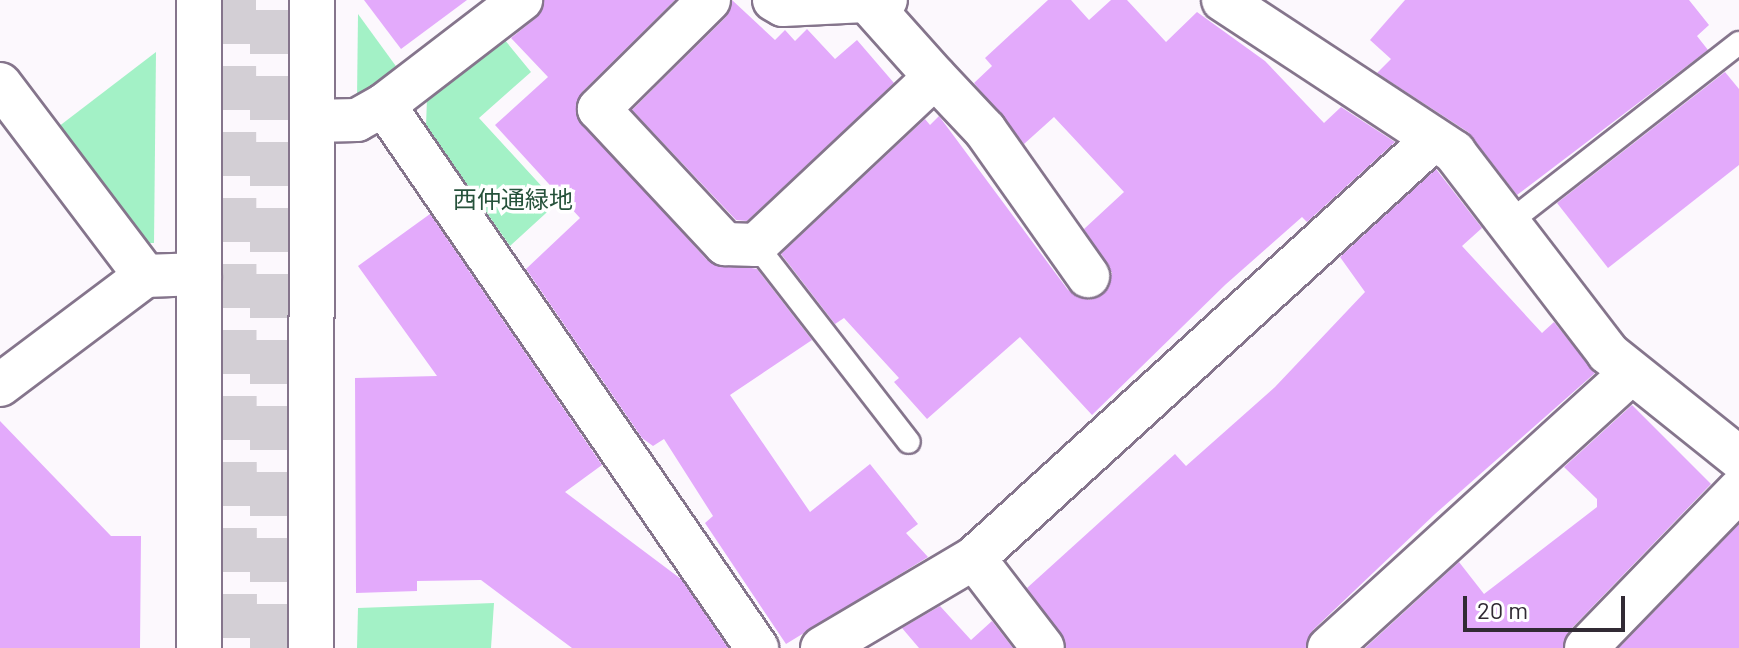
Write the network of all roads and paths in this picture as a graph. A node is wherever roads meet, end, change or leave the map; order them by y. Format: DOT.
graph roads {
  1 [pos="199,0"];
  2 [pos="312,0"];
  3 [pos="521,0"];
  4 [pos="709,0"];
  5 [pos="774,0"];
  6 [pos="1223,0"];
  7 [pos="877,1"];
  8 [pos="1739,43"];
  9 [pos="935,77"];
  10 [pos="0,84"];
  11 [pos="384,105"];
  12 [pos="312,121"];
  13 [pos="1434,139"];
  14 [pos="1511,221"];
  15 [pos="756,245"];
  16 [pos="200,274"];
  17 [pos="145,276"];
  18 [pos="1088,276"];
  19 [pos="1630,374"];
  20 [pos="0,385"];
  21 [pos="909,442"];
  22 [pos="1739,458"];
  23 [pos="1739,490"];
  24 [pos="974,558"];
  25 [pos="199,648"];
  26 [pos="311,648"];
  27 [pos="757,648"];
  28 [pos="822,648"];
  29 [pos="1043,648"];
  30 [pos="1329,648"];
  31 [pos="1586,648"];
  1 -- 16 [label="main road"];
  2 -- 12 [label="main road"];
  3 -- 11 [label="street"];
  4 -- 15 [label="street"];
  5 -- 7 [label="street"];
  6 -- 13 [label="street"];
  7 -- 9 [label="street"];
  8 -- 14 [label="lane"];
  9 -- 15 [label="street"];
  9 -- 18 [label="street"];
  10 -- 17 [label="street"];
  11 -- 12 [label="street"];
  11 -- 27 [label="street"];
  12 -- 26 [label="main road"];
  13 -- 14 [label="street"];
  13 -- 24 [label="street"];
  14 -- 19 [label="street"];
  15 -- 21 [label="lane"];
  16 -- 17 [label="street"];
  16 -- 25 [label="main road"];
  17 -- 20 [label="street"];
  19 -- 22 [label="street"];
  19 -- 30 [label="street"];
  23 -- 31 [label="street"];
  24 -- 28 [label="street"];
  24 -- 29 [label="street"];
}
